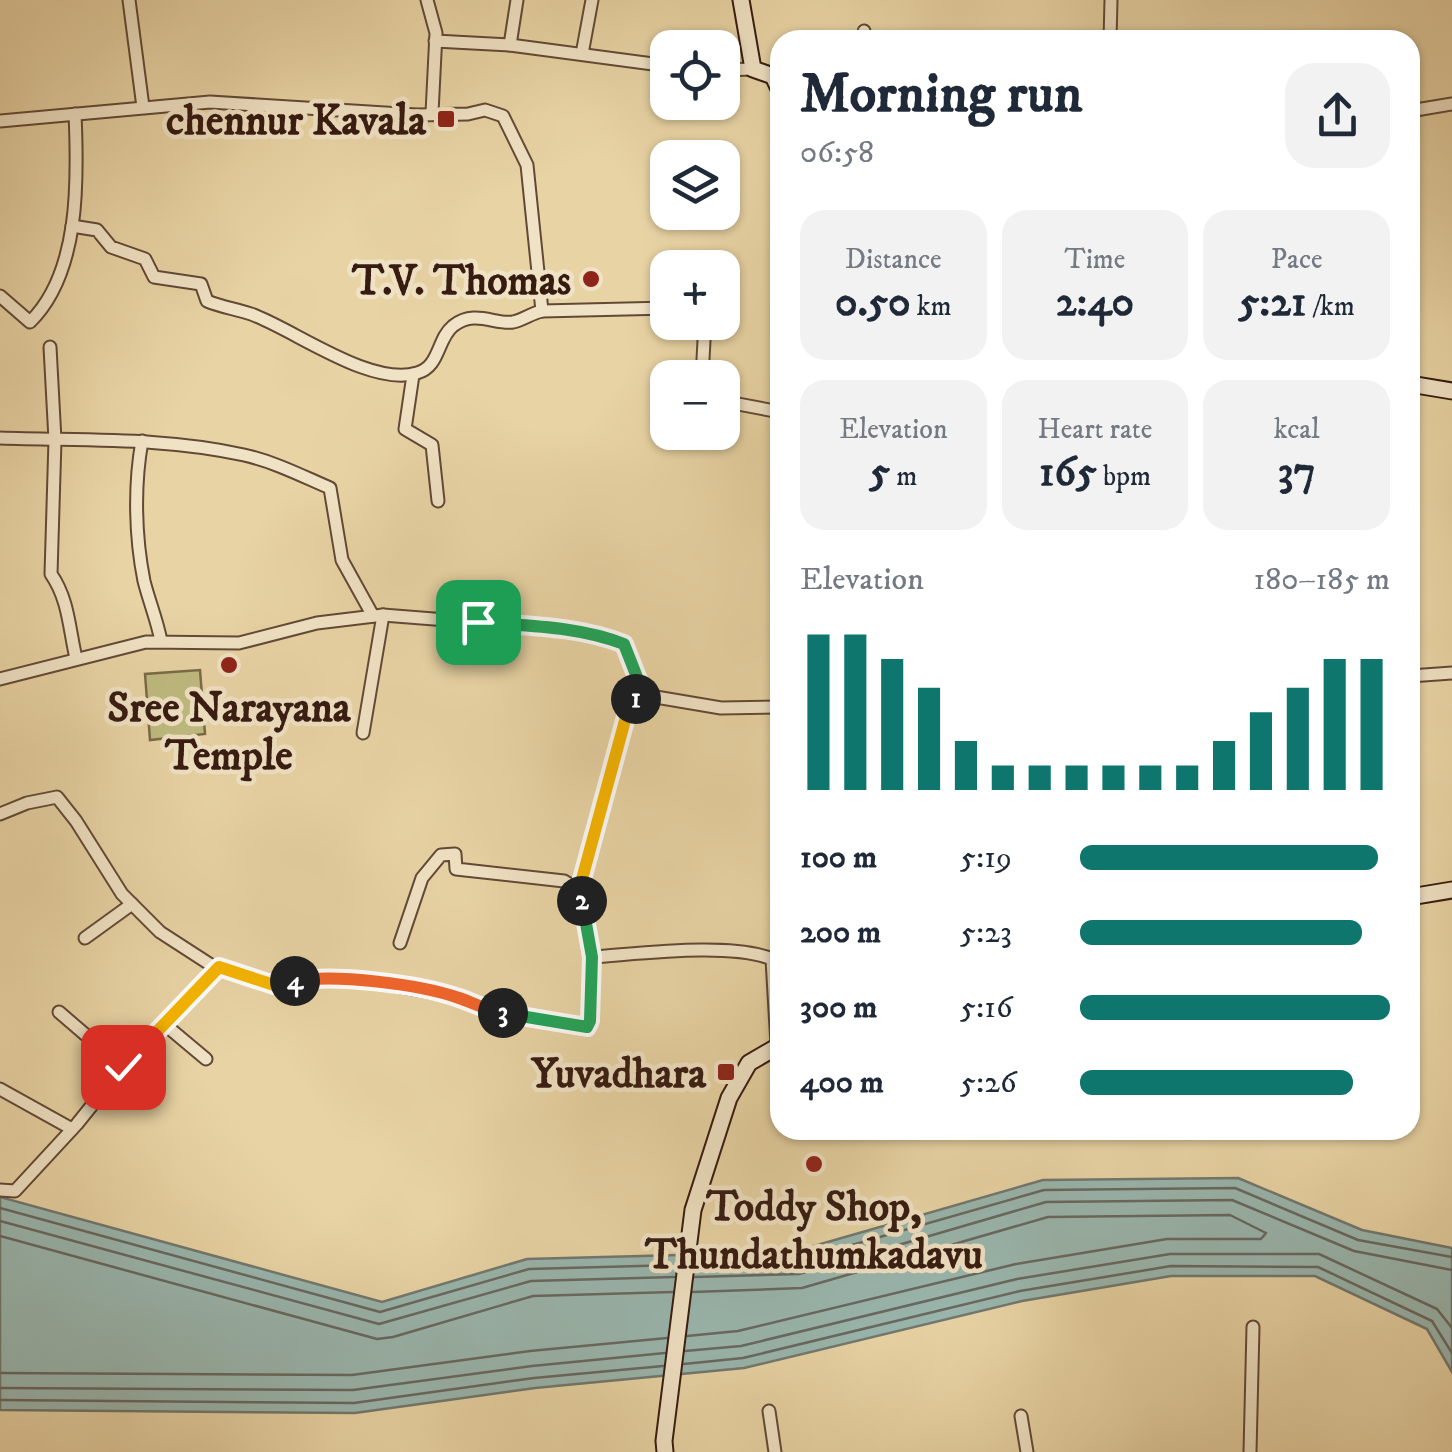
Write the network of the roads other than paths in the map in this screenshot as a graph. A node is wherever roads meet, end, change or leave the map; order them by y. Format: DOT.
graph roads {
  1 [pos="129,0"];
  2 [pos="427,0"];
  3 [pos="517,0"];
  4 [pos="592,0"];
  5 [pos="741,0"];
  6 [pos="1110,0"];
  7 [pos="1110,30"];
  8 [pos="435,42"];
  9 [pos="510,45"];
  10 [pos="582,54"];
  11 [pos="650,63"];
  12 [pos="740,69"];
  13 [pos="753,69"];
  14 [pos="770,75"];
  15 [pos="1452,104"];
  16 [pos="143,107"];
  17 [pos="1420,109"];
  18 [pos="75,114"];
  19 [pos="432,114"];
  20 [pos="0,121"];
  21 [pos="72,226"];
  22 [pos="0,296"];
  23 [pos="650,308"];
  24 [pos="542,311"];
  25 [pos="50,347"];
  26 [pos="413,375"];
  27 [pos="1420,386"];
  28 [pos="1452,391"];
  29 [pos="740,405"];
  30 [pos="770,410"];
  31 [pos="0,438"];
  32 [pos="55,440"];
  33 [pos="142,441"];
  34 [pos="438,501"];
  35 [pos="378,615"];
  36 [pos="161,641"];
  37 [pos="76,658"];
  38 [pos="1452,674"];
  39 [pos="1420,676"];
  40 [pos="0,679"];
  41 [pos="644,695"];
  42 [pos="770,707"];
  43 [pos="363,734"];
  44 [pos="0,814"];
  45 [pos="579,890"];
  46 [pos="1452,890"];
  47 [pos="1420,895"];
  48 [pos="132,904"];
  49 [pos="85,938"];
  50 [pos="400,943"];
  51 [pos="592,957"];
  52 [pos="770,958"];
  53 [pos="219,967"];
  54 [pos="59,1012"];
  55 [pos="164,1023"];
  56 [pos="770,1050"];
  57 [pos="206,1059"];
  58 [pos="123,1067"];
  59 [pos="0,1089"];
  60 [pos="72,1129"];
  61 [pos="0,1190"];
  62 [pos="1253,1327"];
  63 [pos="769,1411"];
  64 [pos="1021,1416"];
  65 [pos="665,1446"];
  66 [pos="775,1452"];
  67 [pos="1027,1452"];
  68 [pos="1250,1452"];
  1 -- 16 [label="street"];
  2 -- 8 [label="street"];
  3 -- 9 [label="street"];
  4 -- 10 [label="street"];
  5 -- 13 [label="main road"];
  6 -- 7 [label="street"];
  8 -- 9 [label="street"];
  8 -- 19 [label="street"];
  9 -- 10 [label="street"];
  10 -- 11 [label="street"];
  12 -- 13 [label="street"];
  13 -- 14 [label="main road"];
  15 -- 17 [label="street"];
  16 -- 18 [label="street"];
  16 -- 19 [label="street"];
  18 -- 20 [label="street"];
  18 -- 21 [label="street"];
  19 -- 24 [label="street"];
  21 -- 22 [label="street"];
  21 -- 26 [label="street"];
  23 -- 24 [label="street"];
  24 -- 26 [label="street"];
  25 -- 32 [label="street"];
  26 -- 34 [label="street"];
  27 -- 28 [label="main road"];
  29 -- 30 [label="street"];
  31 -- 32 [label="street"];
  32 -- 33 [label="street"];
  32 -- 37 [label="street"];
  33 -- 35 [label="street"];
  33 -- 36 [label="street"];
  35 -- 36 [label="street"];
  35 -- 41 [label="street"];
  35 -- 43 [label="street"];
  36 -- 37 [label="street"];
  37 -- 40 [label="street"];
  38 -- 39 [label="street"];
  41 -- 42 [label="street"];
  41 -- 45 [label="street"];
  44 -- 48 [label="street"];
  45 -- 50 [label="street"];
  45 -- 51 [label="street"];
  46 -- 47 [label="main road"];
  48 -- 49 [label="street"];
  48 -- 53 [label="street"];
  51 -- 52 [label="street"];
  51 -- 53 [label="street"];
  53 -- 55 [label="street"];
  54 -- 58 [label="street"];
  55 -- 57 [label="street"];
  55 -- 58 [label="street"];
  56 -- 65 [label="main road"];
  58 -- 60 [label="street"];
  59 -- 60 [label="street"];
  60 -- 61 [label="street"];
  62 -- 68 [label="street"];
  63 -- 66 [label="street"];
  64 -- 67 [label="street"];
}
